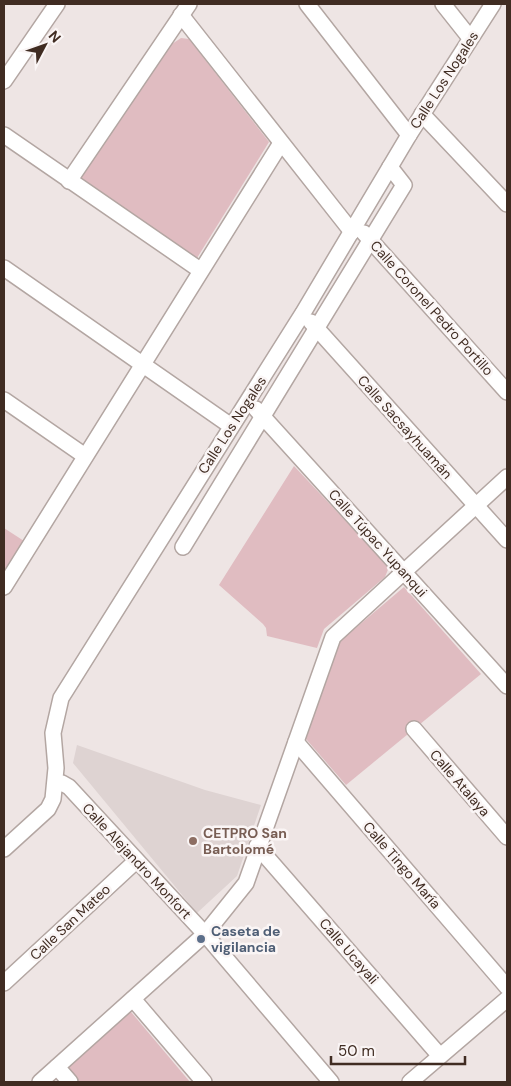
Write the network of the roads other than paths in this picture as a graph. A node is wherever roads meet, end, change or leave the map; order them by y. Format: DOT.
graph roads {
  1 [pos="57,4"];
  2 [pos="307,4"];
  3 [pos="443,4"];
  4 [pos="493,4"];
  5 [pos="185,10"];
  6 [pos="470,38"];
  7 [pos="4,81"];
  8 [pos="422,114"];
  9 [pos="4,135"];
  10 [pos="409,135"];
  11 [pos="281,143"];
  12 [pos="390,168"];
  13 [pos="69,181"];
  14 [pos="507,204"];
  15 [pos="354,229"];
  16 [pos="370,240"];
  17 [pos="4,268"];
  18 [pos="200,270"];
  19 [pos="303,313"];
  20 [pos="316,328"];
  21 [pos="143,363"];
  22 [pos="507,392"];
  23 [pos="4,400"];
  24 [pos="248,401"];
  25 [pos="263,416"];
  26 [pos="231,426"];
  27 [pos="85,456"];
  28 [pos="507,477"];
  29 [pos="476,506"];
  30 [pos="507,540"];
  31 [pos="184,547"];
  32 [pos="404,572"];
  33 [pos="4,587"];
  34 [pos="507,686"];
  35 [pos="414,729"];
  36 [pos="296,742"];
  37 [pos="55,786"];
  38 [pos="507,837"];
  39 [pos="257,846"];
  40 [pos="4,850"];
  41 [pos="136,861"];
  42 [pos="205,934"];
  43 [pos="4,984"];
  44 [pos="507,987"];
  45 [pos="133,999"];
  46 [pos="507,999"];
  47 [pos="440,1056"];
  48 [pos="57,1067"];
  49 [pos="40,1082"];
  50 [pos="70,1082"];
  51 [pos="204,1082"];
  52 [pos="331,1082"];
  53 [pos="410,1082"];
  1 -- 7 [label="street"];
  2 -- 10 [label="street"];
  3 -- 6 [label="street"];
  4 -- 6 [label="street, Calle Los Nogales"];
  5 -- 11 [label="street, Calle Coronel Pedro Portillo"];
  5 -- 13 [label="street"];
  6 -- 8 [label="street, Calle Los Nogales"];
  8 -- 10 [label="street, Calle Los Nogales"];
  8 -- 14 [label="street"];
  9 -- 13 [label="street"];
  10 -- 12 [label="street, Calle Los Nogales"];
  11 -- 15 [label="street, Calle Coronel Pedro Portillo"];
  11 -- 18 [label="street"];
  12 -- 15 [label="street, Calle Los Nogales"];
  12 -- 16 [label="street"];
  13 -- 18 [label="street"];
  15 -- 16 [label="street, Calle Coronel Pedro Portillo"];
  15 -- 19 [label="street, Calle Los Nogales"];
  16 -- 20 [label="street"];
  16 -- 22 [label="street, Calle Coronel Pedro Portillo"];
  17 -- 21 [label="street"];
  18 -- 21 [label="street"];
  19 -- 20 [label="street, Calle Sacsayhuamán"];
  19 -- 24 [label="street, Calle Los Nogales"];
  20 -- 25 [label="street"];
  20 -- 29 [label="street, Calle Sacsayhuamán"];
  21 -- 26 [label="street"];
  21 -- 27 [label="street"];
  23 -- 27 [label="street"];
  24 -- 25 [label="street, Calle Túpac Yupanqui"];
  24 -- 26 [label="street, Calle Los Nogales"];
  25 -- 31 [label="street"];
  25 -- 32 [label="street, Calle Túpac Yupanqui"];
  26 -- 37 [label="street, Calle Los Nogales"];
  27 -- 33 [label="street"];
  28 -- 29 [label="street"];
  29 -- 30 [label="street, Calle Sacsayhuamán"];
  29 -- 32 [label="street"];
  32 -- 34 [label="street, Calle Túpac Yupanqui"];
  32 -- 36 [label="street"];
  35 -- 38 [label="street, Calle Atalaya"];
  36 -- 39 [label="street"];
  36 -- 44 [label="street, Calle Tingo María"];
  37 -- 40 [label="street, Calle Los Nogales"];
  37 -- 41 [label="street, Calle Alejandro Monfort"];
  39 -- 42 [label="street"];
  39 -- 47 [label="street, Calle Ucayali"];
  41 -- 42 [label="street, Calle Alejandro Monfort"];
  41 -- 43 [label="street, Calle San Mateo"];
  42 -- 45 [label="street"];
  42 -- 52 [label="street, Calle Alejandro Monfort"];
  45 -- 48 [label="street"];
  45 -- 51 [label="street"];
  46 -- 47 [label="street"];
  47 -- 53 [label="street"];
  48 -- 49 [label="street"];
  48 -- 50 [label="street"];
}
